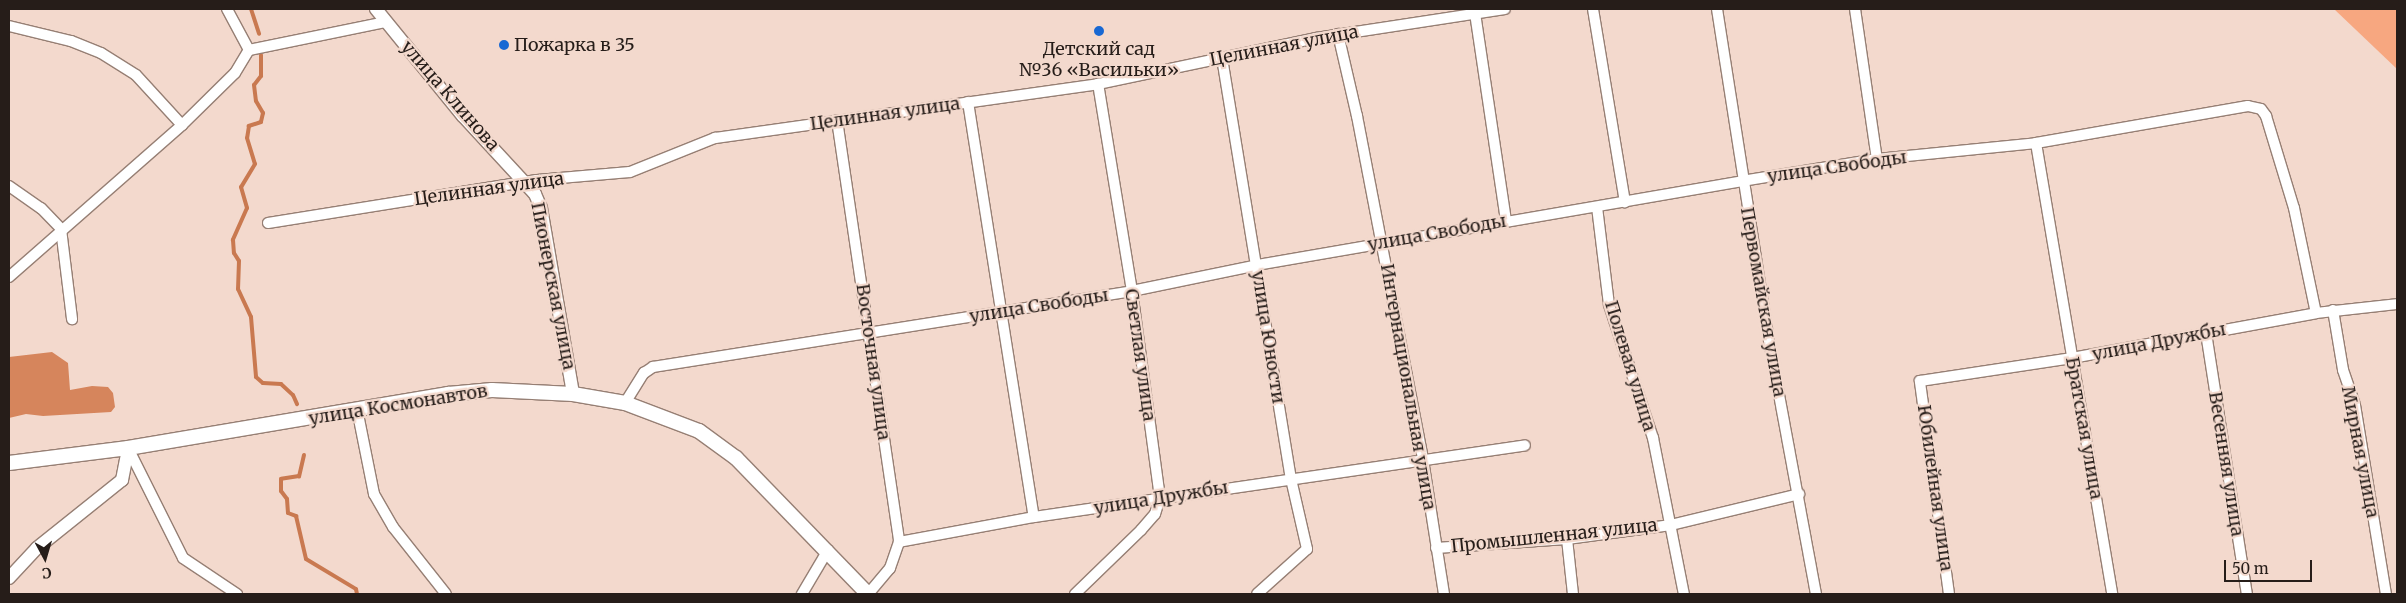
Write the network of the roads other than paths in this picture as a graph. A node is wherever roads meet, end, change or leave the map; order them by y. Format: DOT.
graph roads {
  1 [pos="228,9"];
  2 [pos="376,9"];
  3 [pos="1505,9"];
  4 [pos="1594,9"];
  5 [pos="1717,9"];
  6 [pos="1855,9"];
  7 [pos="1475,13"];
  8 [pos="386,22"];
  9 [pos="9,26"];
  10 [pos="1338,34"];
  11 [pos="249,50"];
  12 [pos="1222,58"];
  13 [pos="1098,84"];
  14 [pos="968,102"];
  15 [pos="837,120"];
  16 [pos="182,125"];
  17 [pos="2036,143"];
  18 [pos="1877,159"];
  19 [pos="1742,181"];
  20 [pos="527,182"];
  21 [pos="9,186"];
  22 [pos="1625,202"];
  23 [pos="1597,206"];
  24 [pos="1506,220"];
  25 [pos="268,223"];
  26 [pos="61,229"];
  27 [pos="1381,243"];
  28 [pos="1257,265"];
  29 [pos="9,277"];
  30 [pos="1132,291"];
  31 [pos="2397,304"];
  32 [pos="2334,310"];
  33 [pos="1001,312"];
  34 [pos="2316,313"];
  35 [pos="72,319"];
  36 [pos="2206,333"];
  37 [pos="870,335"];
  38 [pos="2072,358"];
  39 [pos="1920,381"];
  40 [pos="573,394"];
  41 [pos="624,403"];
  42 [pos="357,409"];
  43 [pos="1525,445"];
  44 [pos="128,448"];
  45 [pos="1423,460"];
  46 [pos="9,463"];
  47 [pos="1291,479"];
  48 [pos="1799,494"];
  49 [pos="1160,498"];
  50 [pos="1034,517"];
  51 [pos="1671,524"];
  52 [pos="1567,539"];
  53 [pos="899,542"];
  54 [pos="1436,548"];
  55 [pos="828,550"];
  56 [pos="9,578"];
  57 [pos="237,594"];
  58 [pos="446,594"];
  59 [pos="802,594"];
  60 [pos="868,594"];
  61 [pos="1075,594"];
  62 [pos="1257,594"];
  63 [pos="1444,594"];
  64 [pos="1573,594"];
  65 [pos="1684,594"];
  66 [pos="1816,594"];
  67 [pos="1949,594"];
  68 [pos="2112,594"];
  69 [pos="2247,594"];
  70 [pos="2386,594"];
  1 -- 11 [label="street"];
  2 -- 8 [label="street, улица Клинова"];
  3 -- 7 [label="street, Целинная улица"];
  4 -- 22 [label="street"];
  5 -- 19 [label="street, Первомайская улица"];
  6 -- 18 [label="street"];
  7 -- 10 [label="street, Целинная улица"];
  7 -- 24 [label="street"];
  8 -- 11 [label="street"];
  8 -- 20 [label="street, улица Клинова"];
  9 -- 16 [label="street"];
  10 -- 12 [label="street, Целинная улица"];
  10 -- 27 [label="street, Интернациональная улица"];
  11 -- 16 [label="street"];
  12 -- 13 [label="street, Целинная улица"];
  12 -- 28 [label="street, улица Юности"];
  13 -- 14 [label="street, Целинная улица"];
  13 -- 30 [label="street, Светлая улица"];
  14 -- 15 [label="street, Целинная улица"];
  14 -- 33 [label="street"];
  15 -- 20 [label="street, Целинная улица"];
  15 -- 37 [label="street, Восточная улица"];
  16 -- 26 [label="street"];
  17 -- 18 [label="street, улица Свободы"];
  17 -- 34 [label="street, улица Свободы"];
  17 -- 38 [label="street, Братская улица"];
  18 -- 19 [label="street, улица Свободы"];
  19 -- 22 [label="street, улица Свободы"];
  19 -- 48 [label="street, Первомайская улица"];
  20 -- 25 [label="street, Целинная улица"];
  20 -- 40 [label="street, Пионерская улица"];
  21 -- 26 [label="street"];
  22 -- 23 [label="street, улица Свободы"];
  23 -- 24 [label="street, улица Свободы"];
  23 -- 51 [label="street, Полевая улица"];
  24 -- 27 [label="street, улица Свободы"];
  26 -- 29 [label="street"];
  26 -- 35 [label="street"];
  27 -- 28 [label="street, улица Свободы"];
  27 -- 45 [label="street, Интернациональная улица"];
  28 -- 30 [label="street, улица Свободы"];
  28 -- 47 [label="street, улица Юности"];
  30 -- 33 [label="street, улица Свободы"];
  30 -- 49 [label="street, Светлая улица"];
  31 -- 32 [label="street, улица Дружбы"];
  32 -- 34 [label="street, улица Дружбы"];
  32 -- 70 [label="street, Мирная улица"];
  33 -- 37 [label="street, улица Свободы"];
  33 -- 50 [label="street"];
  34 -- 36 [label="street, улица Дружбы"];
  36 -- 38 [label="street, улица Дружбы"];
  36 -- 69 [label="street, Весенняя улица"];
  37 -- 41 [label="street, улица Свободы"];
  37 -- 53 [label="street, Восточная улица"];
  38 -- 39 [label="street, улица Дружбы"];
  38 -- 68 [label="street, Братская улица"];
  39 -- 67 [label="street, Юбилейная улица"];
  40 -- 41 [label="main road, улица Космонавтов"];
  40 -- 42 [label="main road, улица Космонавтов"];
  41 -- 55 [label="main road, улица Космонавтов"];
  42 -- 44 [label="main road, улица Космонавтов"];
  42 -- 58 [label="street"];
  43 -- 45 [label="street, улица Дружбы"];
  44 -- 46 [label="main road, улица Космонавтов"];
  44 -- 56 [label="street"];
  44 -- 57 [label="street"];
  45 -- 47 [label="street, улица Дружбы"];
  45 -- 54 [label="street, Интернациональная улица"];
  47 -- 49 [label="street, улица Дружбы"];
  47 -- 62 [label="street, улица Юности"];
  48 -- 51 [label="street, Промышленная улица"];
  48 -- 66 [label="street, Первомайская улица"];
  49 -- 50 [label="street, улица Дружбы"];
  49 -- 61 [label="street"];
  50 -- 53 [label="street, улица Дружбы"];
  51 -- 52 [label="street, Промышленная улица"];
  51 -- 65 [label="street, Промышленная улица"];
  52 -- 54 [label="street, Промышленная улица"];
  52 -- 64 [label="street"];
  53 -- 60 [label="street, Восточная улица"];
  54 -- 63 [label="street, Интернациональная улица"];
  55 -- 59 [label="street"];
  55 -- 60 [label="main road, улица Космонавтов"];
}
